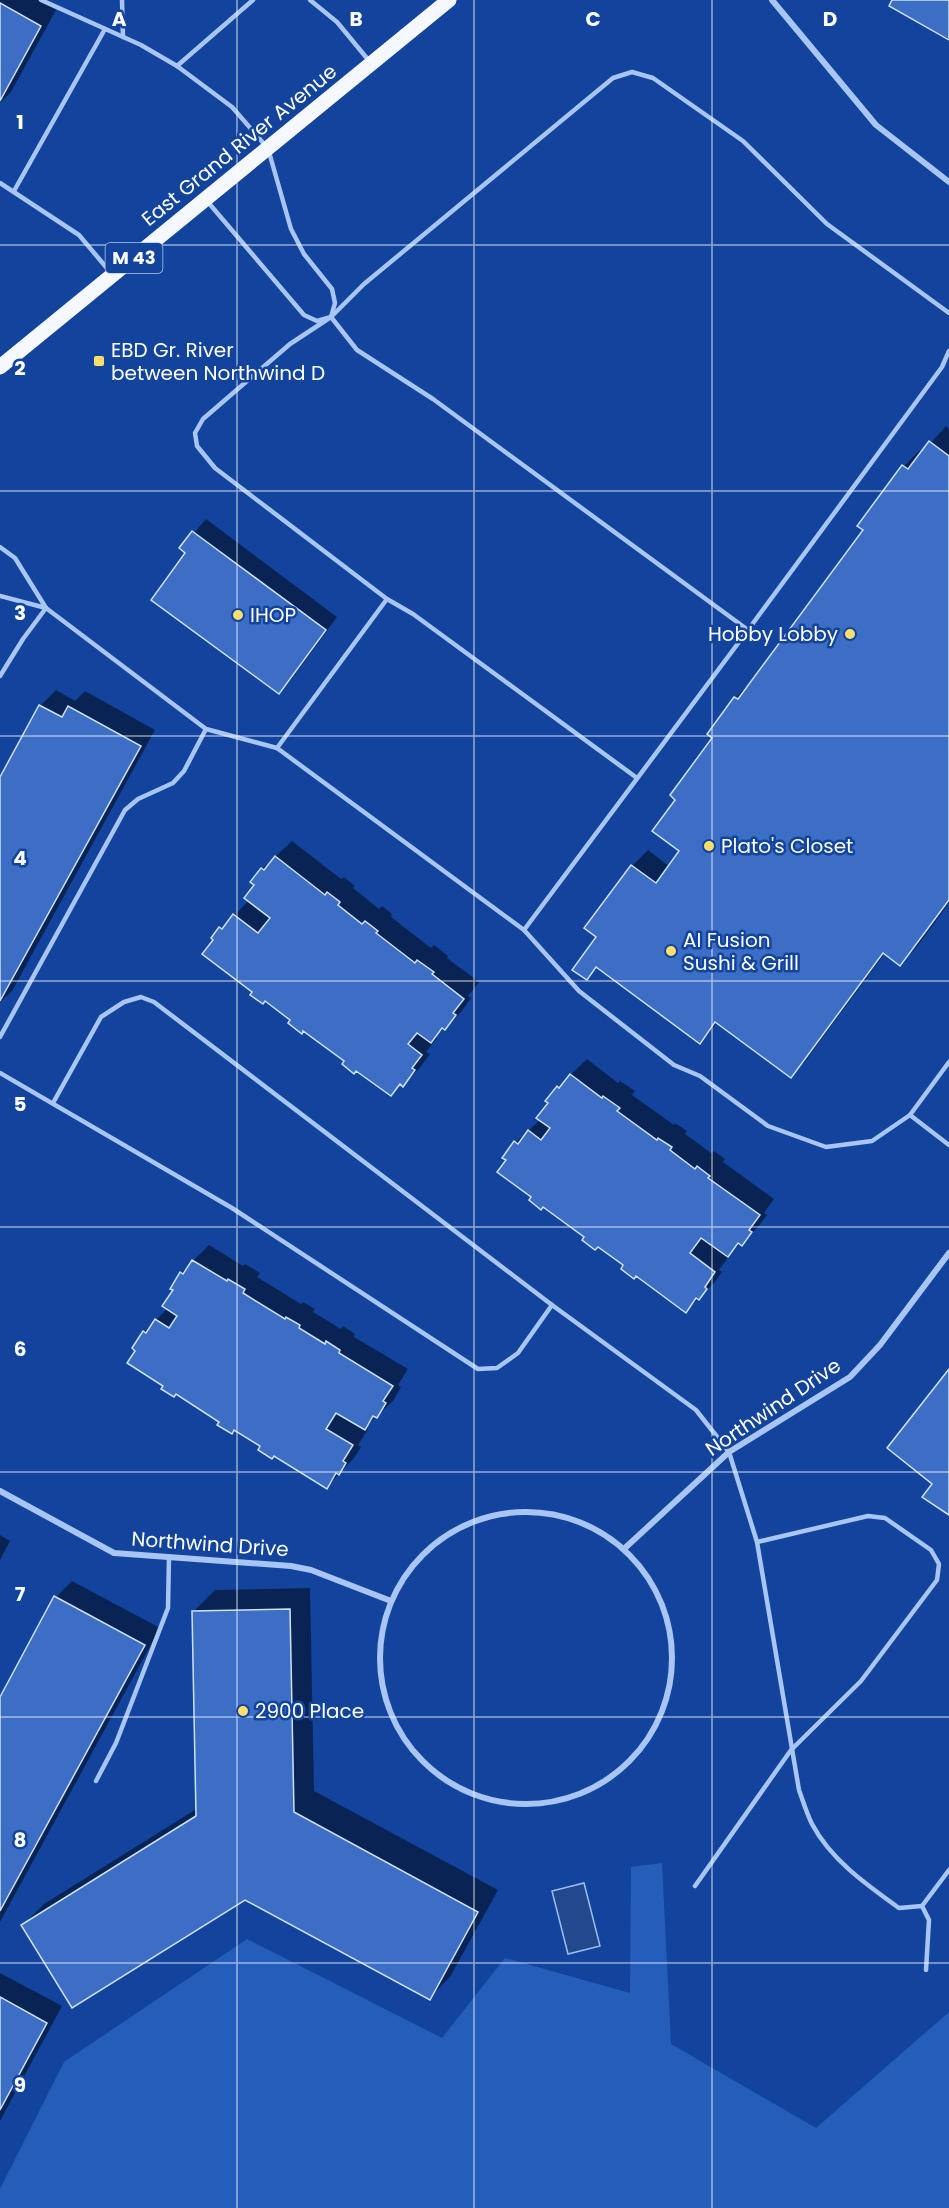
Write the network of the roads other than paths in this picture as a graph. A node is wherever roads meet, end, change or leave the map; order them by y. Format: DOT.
graph roads {
  1 [pos="41,0"];
  2 [pos="122,0"];
  3 [pos="253,0"];
  4 [pos="310,0"];
  5 [pos="449,0"];
  6 [pos="772,0"];
  7 [pos="105,29"];
  8 [pos="123,37"];
  9 [pos="371,64"];
  10 [pos="177,66"];
  11 [pos="268,149"];
  12 [pos="949,182"];
  13 [pos="0,183"];
  14 [pos="14,191"];
  15 [pos="205,199"];
  16 [pos="112,275"];
  17 [pos="949,314"];
  18 [pos="331,317"];
  19 [pos="949,351"];
  20 [pos="0,368"];
  21 [pos="0,547"];
  22 [pos="0,596"];
  23 [pos="387,599"];
  24 [pos="46,608"];
  25 [pos="748,630"];
  26 [pos="0,676"];
  27 [pos="206,729"];
  28 [pos="277,748"];
  29 [pos="637,778"];
  30 [pos="524,930"];
  31 [pos="0,1037"];
  32 [pos="949,1062"];
  33 [pos="0,1073"];
  34 [pos="53,1103"];
  35 [pos="910,1115"];
  36 [pos="949,1145"];
  37 [pos="949,1253"];
  38 [pos="552,1305"];
  39 [pos="729,1452"];
  40 [pos="0,1491"];
  41 [pos="757,1542"];
  42 [pos="625,1548"];
  43 [pos="169,1557"];
  44 [pos="391,1601"];
  45 [pos="791,1750"];
  46 [pos="96,1781"];
  47 [pos="949,1870"];
  48 [pos="695,1887"];
  49 [pos="922,1906"];
  50 [pos="926,1970"];
  1 -- 7 [label="lane"];
  2 -- 8 [label="lane"];
  3 -- 10 [label="lane"];
  4 -- 9 [label="lane"];
  5 -- 9 [label="main road, East Grand River Avenue / M 43"];
  6 -- 12 [label="street"];
  7 -- 8 [label="lane"];
  7 -- 14 [label="lane"];
  8 -- 10 [label="lane"];
  9 -- 11 [label="main road, East Grand River Avenue / M 43"];
  10 -- 11 [label="lane"];
  11 -- 15 [label="main road, East Grand River Avenue / M 43"];
  11 -- 18 [label="lane"];
  13 -- 14 [label="lane"];
  14 -- 16 [label="lane"];
  15 -- 16 [label="main road, East Grand River Avenue / M 43"];
  15 -- 18 [label="lane"];
  16 -- 20 [label="main road, East Grand River Avenue / M 43"];
  17 -- 18 [label="lane"];
  18 -- 23 [label="lane"];
  18 -- 25 [label="lane"];
  19 -- 25 [label="lane"];
  21 -- 24 [label="lane"];
  22 -- 24 [label="lane"];
  23 -- 28 [label="lane"];
  23 -- 29 [label="lane"];
  24 -- 26 [label="lane"];
  24 -- 27 [label="lane"];
  25 -- 29 [label="lane"];
  27 -- 28 [label="lane"];
  27 -- 31 [label="lane"];
  28 -- 30 [label="lane"];
  29 -- 30 [label="lane"];
  30 -- 35 [label="lane"];
  32 -- 35 [label="lane"];
  33 -- 34 [label="lane"];
  34 -- 38 [label="lane"];
  34 -- 38 [label="lane"];
  35 -- 36 [label="lane"];
  37 -- 39 [label="street, Northwind Drive"];
  38 -- 39 [label="lane"];
  39 -- 41 [label="lane"];
  39 -- 42 [label="street, Northwind Drive"];
  40 -- 43 [label="street, Northwind Drive"];
  41 -- 45 [label="lane"];
  41 -- 45 [label="lane"];
  42 -- 44 [label="street"];
  42 -- 44 [label="street"];
  43 -- 44 [label="street, Northwind Drive"];
  43 -- 46 [label="lane"];
  45 -- 48 [label="lane"];
  45 -- 49 [label="lane"];
  47 -- 49 [label="lane"];
  49 -- 50 [label="lane"];
}
